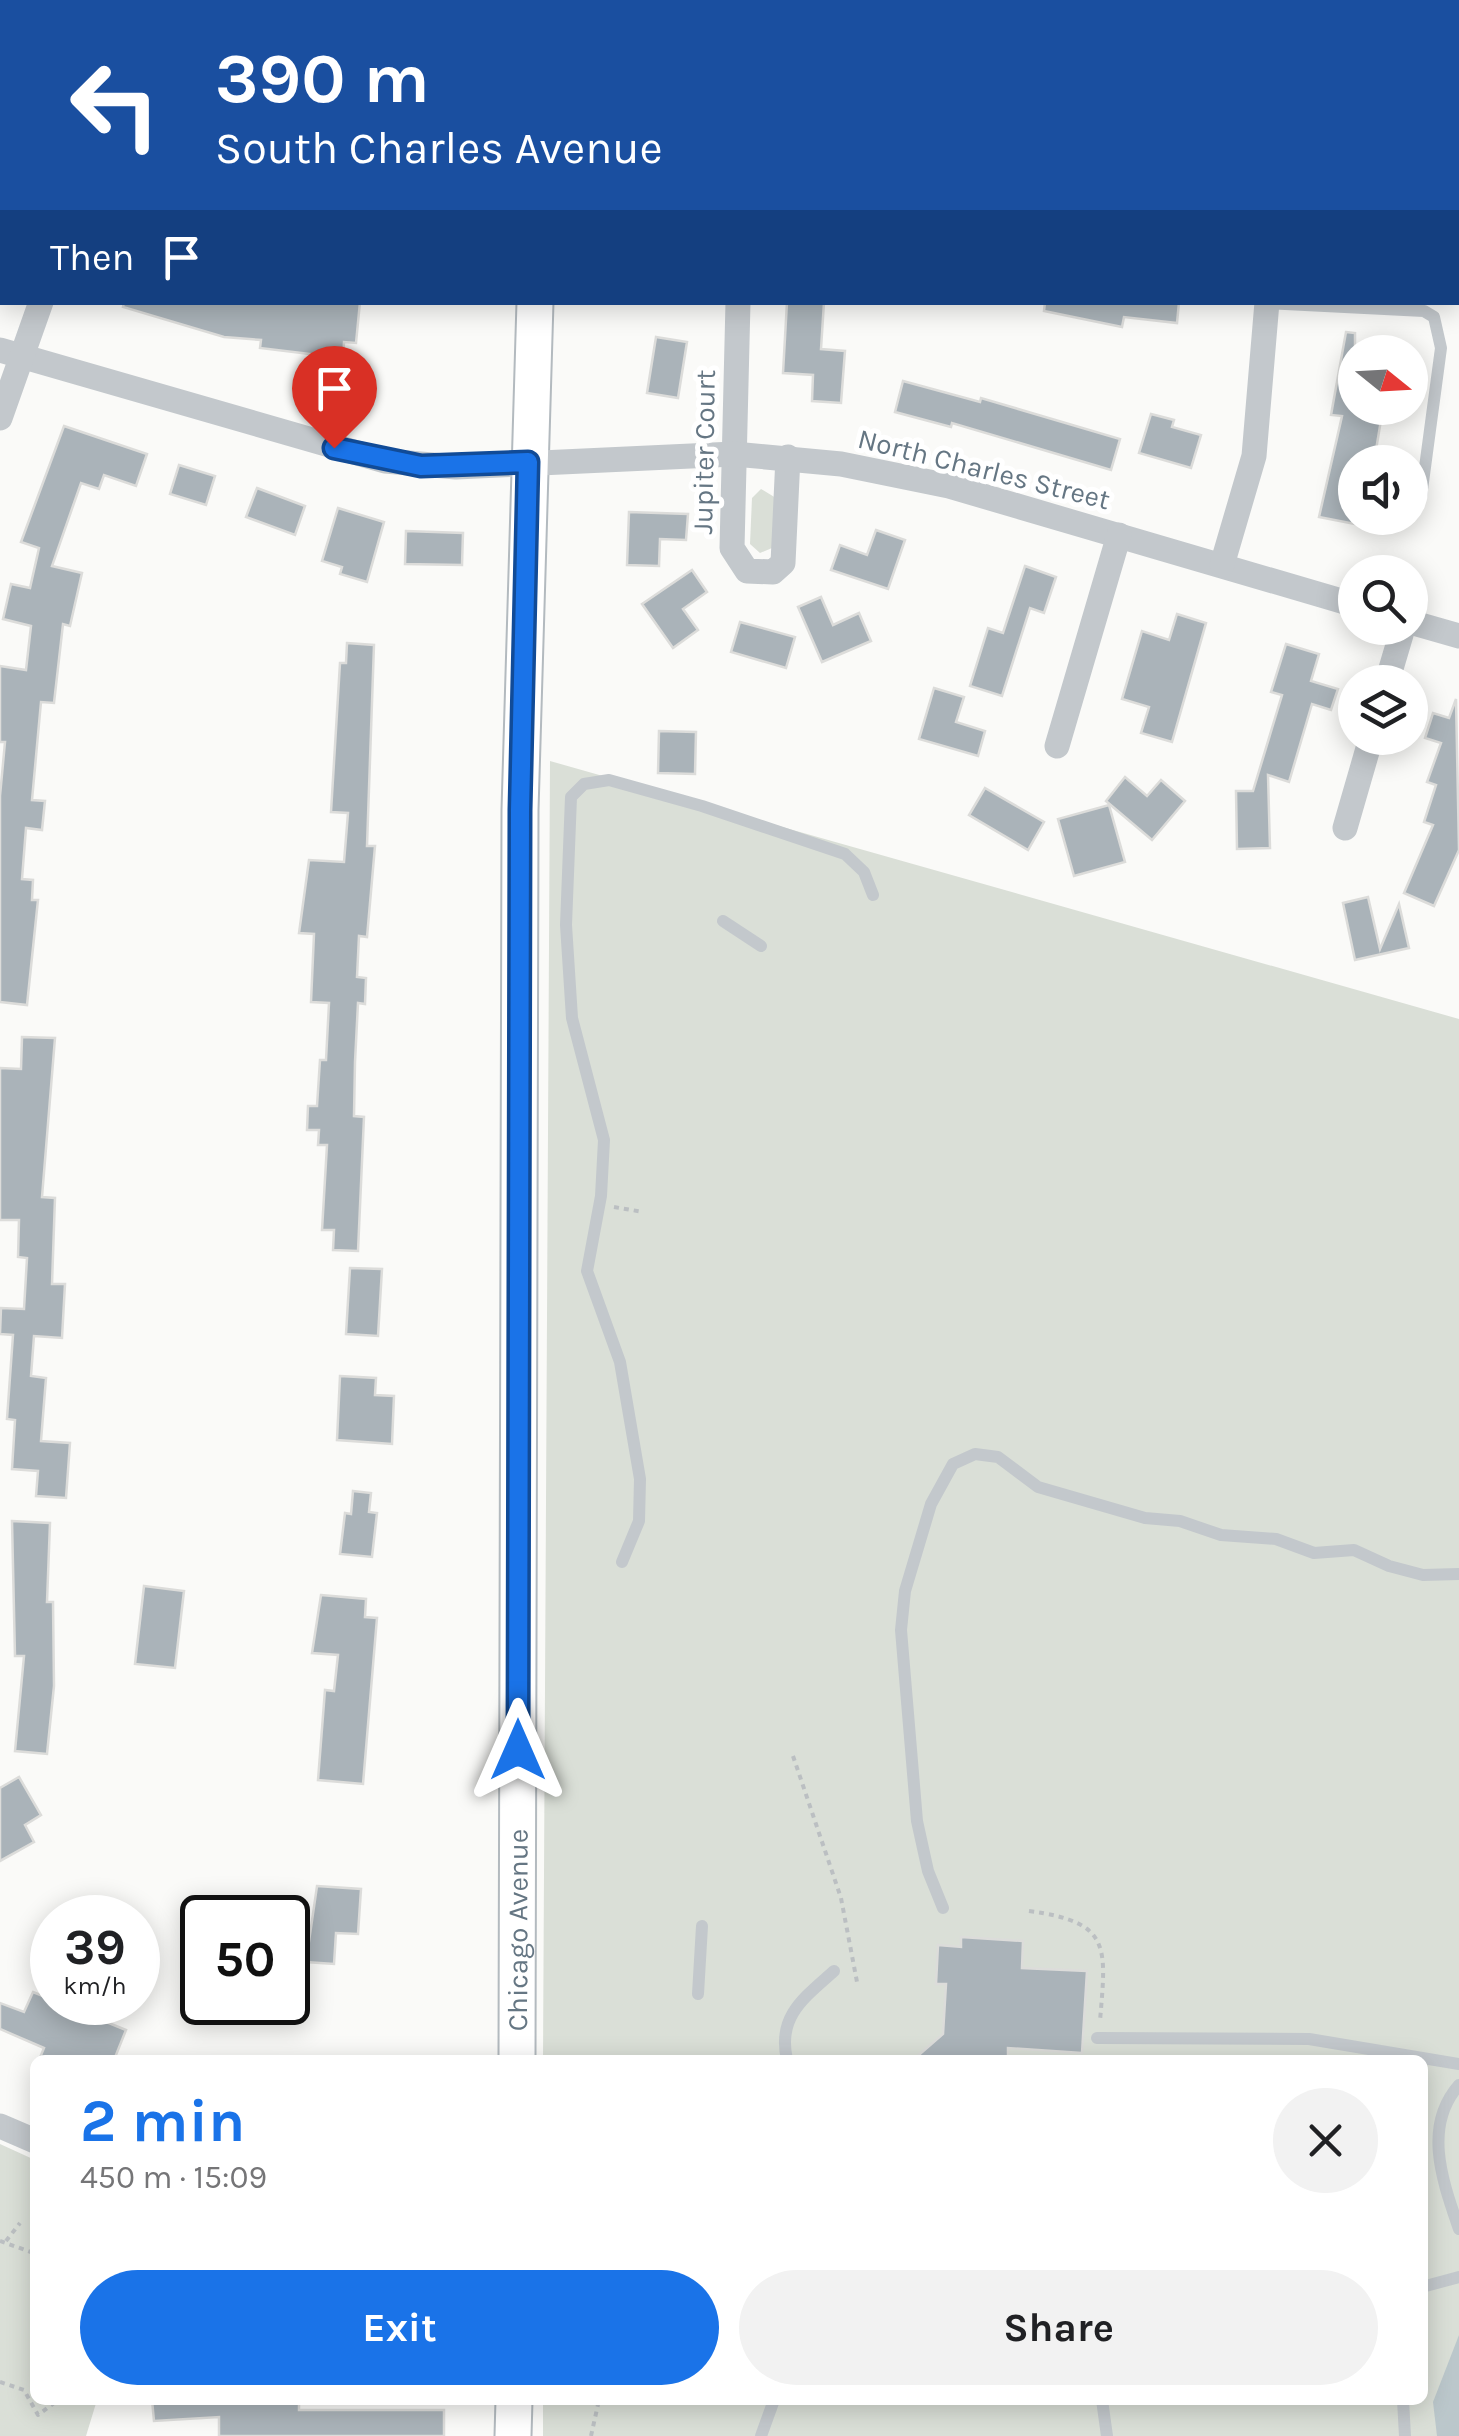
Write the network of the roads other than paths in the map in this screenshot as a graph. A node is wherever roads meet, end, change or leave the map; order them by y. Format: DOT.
graph roads {
  1 [pos="39,305"];
  2 [pos="535,305"];
  3 [pos="738,305"];
  4 [pos="1267,305"];
  5 [pos="1306,305"];
  6 [pos="12,353"];
  7 [pos="0,418"];
  8 [pos="1428,445"];
  9 [pos="734,454"];
  10 [pos="788,457"];
  11 [pos="528,462"];
  12 [pos="1119,535"];
  13 [pos="1222,565"];
  14 [pos="1338,600"];
  15 [pos="1428,627"];
  16 [pos="1459,636"];
  17 [pos="1057,746"];
  18 [pos="1366,755"];
  19 [pos="1345,828"];
  20 [pos="873,894"];
  21 [pos="723,921"];
  22 [pos="762,946"];
  23 [pos="622,1562"];
  24 [pos="1459,1574"];
  25 [pos="943,1908"];
  26 [pos="702,1926"];
  27 [pos="834,1971"];
  28 [pos="698,1994"];
  29 [pos="1097,2038"];
  30 [pos="517,2055"];
  31 [pos="786,2055"];
  32 [pos="1403,2055"];
  33 [pos="1428,2059"];
  34 [pos="1459,2064"];
  35 [pos="1459,2086"];
  36 [pos="0,2126"];
  37 [pos="30,2139"];
  38 [pos="1459,2229"];
  39 [pos="1459,2277"];
  40 [pos="1428,2285"];
  41 [pos="514,2405"];
  42 [pos="772,2405"];
  43 [pos="1103,2405"];
  44 [pos="1402,2405"];
  45 [pos="513,2436"];
  46 [pos="761,2436"];
  47 [pos="1106,2436"];
  48 [pos="1405,2436"];
  1 -- 6 [label="street"];
  2 -- 11 [label="main road, Chicago Avenue"];
  3 -- 9 [label="street, Jupiter Court"];
  4 -- 13 [label="street"];
  5 -- 8 [label="lane"];
  6 -- 7 [label="street"];
  6 -- 11 [label="street, North Charles Street"];
  9 -- 10 [label="street, North Charles Street"];
  9 -- 10 [label="street, Jupiter Court"];
  9 -- 11 [label="street, North Charles Street"];
  10 -- 12 [label="street, North Charles Street"];
  11 -- 30 [label="main road, Chicago Avenue"];
  12 -- 13 [label="street, North Charles Street"];
  12 -- 17 [label="street"];
  13 -- 14 [label="street, North Charles Street"];
  15 -- 16 [label="street"];
  18 -- 19 [label="street"];
  20 -- 23 [label="lane"];
  21 -- 22 [label="lane"];
  24 -- 25 [label="lane"];
  26 -- 28 [label="lane"];
  27 -- 31 [label="lane"];
  29 -- 32 [label="lane"];
  33 -- 34 [label="lane"];
  35 -- 38 [label="lane"];
  36 -- 37 [label="street"];
  39 -- 40 [label="lane"];
  41 -- 45 [label="main road"];
  42 -- 46 [label="lane"];
  43 -- 47 [label="lane"];
  44 -- 48 [label="lane"];
}
